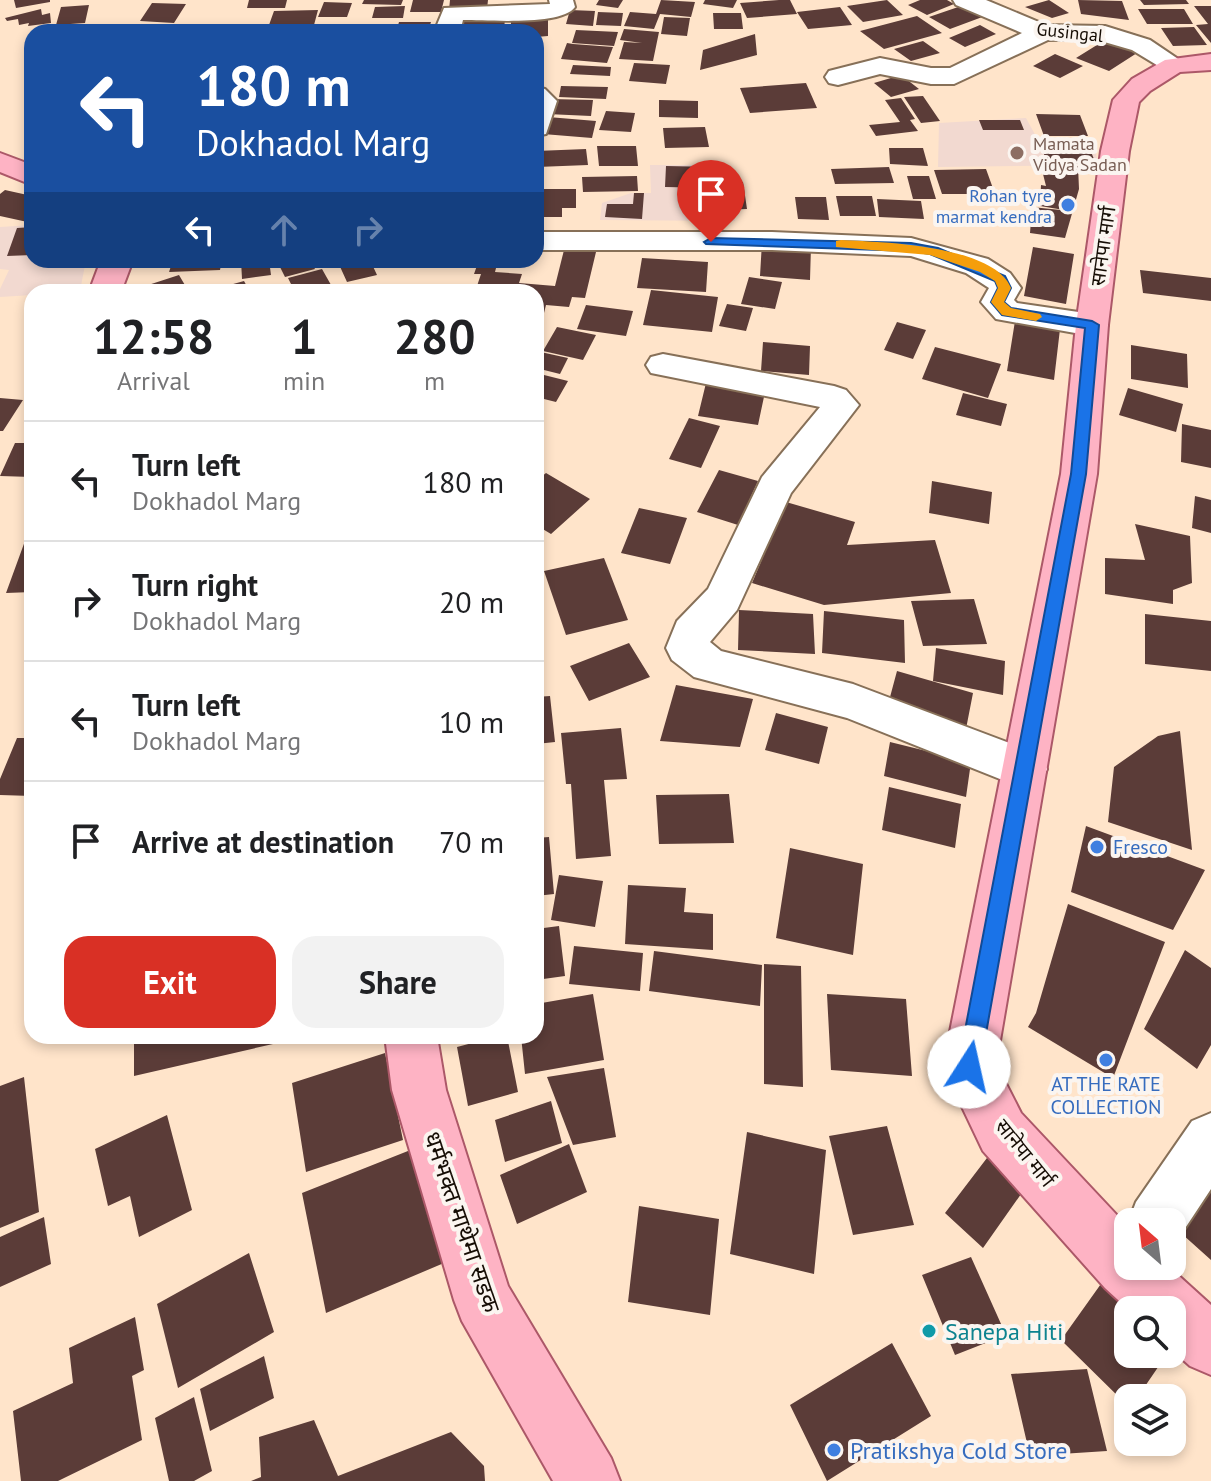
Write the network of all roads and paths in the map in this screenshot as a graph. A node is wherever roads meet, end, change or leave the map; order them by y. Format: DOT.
graph roads {
  1 [pos="561,0"];
  2 [pos="965,0"];
  3 [pos="450,24"];
  4 [pos="1043,33"];
  5 [pos="1192,64"];
  6 [pos="838,77"];
  7 [pos="0,162"];
  8 [pos="24,172"];
  9 [pos="544,241"];
  10 [pos="1092,325"];
  11 [pos="663,365"];
  12 [pos="1025,769"];
  13 [pos="412,1044"];
  14 [pos="1211,1140"];
  15 [pos="1165,1208"];
  16 [pos="1114,1231"];
  17 [pos="1159,1280"];
  18 [pos="1211,1345"];
  19 [pos="588,1481"];
  1 -- 3 [label="street"];
  2 -- 4 [label="street, Gusingal"];
  4 -- 5 [label="street, Gusingal"];
  4 -- 6 [label="street"];
  5 -- 10 [label="main road, सानेपा मार्ग"];
  7 -- 8 [label="main road"];
  9 -- 10 [label="street"];
  10 -- 12 [label="main road, सानेपा मार्ग"];
  11 -- 12 [label="street"];
  12 -- 16 [label="main road, सानेपा मार्ग"];
  13 -- 19 [label="main road, धर्मभक्त माथेमा सडक"];
  14 -- 15 [label="street"];
  17 -- 18 [label="main road, सानेपा मार्ग"];
}
